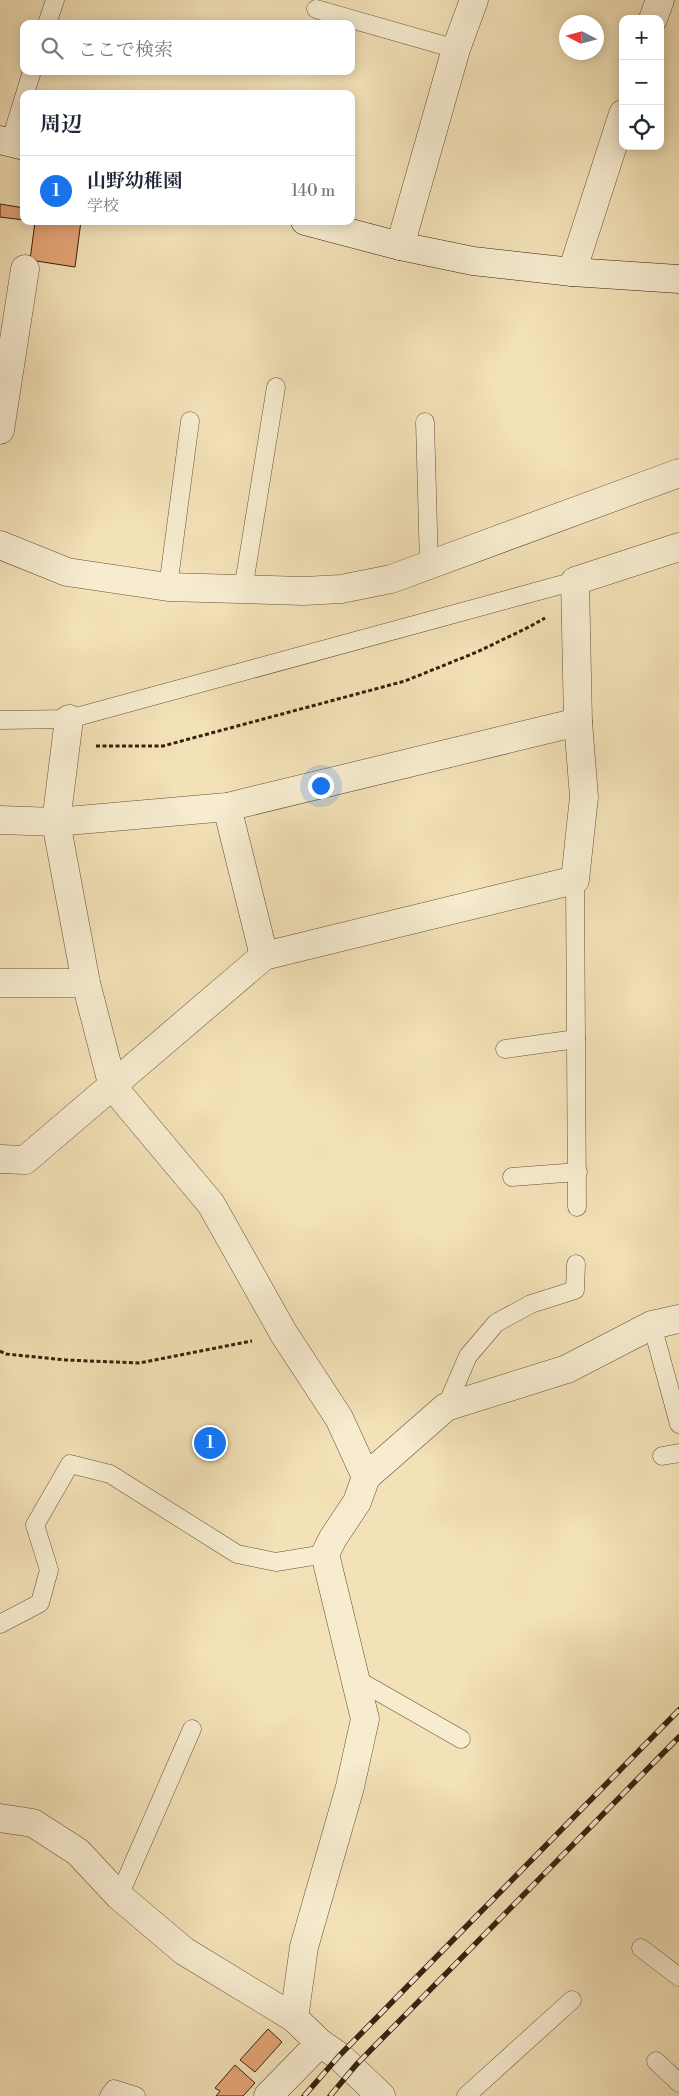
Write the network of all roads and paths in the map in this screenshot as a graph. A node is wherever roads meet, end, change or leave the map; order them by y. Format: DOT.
graph roads {
  1 [pos="55,0"];
  2 [pos="474,0"];
  3 [pos="660,0"];
  4 [pos="316,9"];
  5 [pos="655,15"];
  6 [pos="48,20"];
  7 [pos="354,20"];
  8 [pos="355,20"];
  9 [pos="456,49"];
  10 [pos="31,75"];
  11 [pos="26,90"];
  12 [pos="20,111"];
  13 [pos="619,126"];
  14 [pos="11,143"];
  15 [pos="320,225"];
  16 [pos="400,246"];
  17 [pos="26,269"];
  18 [pos="572,272"];
  19 [pos="679,279"];
  20 [pos="276,387"];
  21 [pos="190,421"];
  22 [pos="425,422"];
  23 [pos="0,430"];
  24 [pos="679,473"];
  25 [pos="0,545"];
  26 [pos="679,547"];
  27 [pos="429,565"];
  28 [pos="168,587"];
  29 [pos="243,590"];
  30 [pos="575,590"];
  31 [pos="69,719"];
  32 [pos="0,720"];
  33 [pos="578,722"];
  34 [pos="65,746"];
  35 [pos="227,806"];
  36 [pos="0,820"];
  37 [pos="56,822"];
  38 [pos="575,880"];
  39 [pos="264,956"];
  40 [pos="0,983"];
  41 [pos="86,984"];
  42 [pos="576,1039"];
  43 [pos="505,1049"];
  44 [pos="113,1087"];
  45 [pos="0,1159"];
  46 [pos="578,1172"];
  47 [pos="512,1177"];
  48 [pos="577,1208"];
  49 [pos="576,1264"];
  50 [pos="679,1319"];
  51 [pos="652,1325"];
  52 [pos="284,1334"];
  53 [pos="0,1351"];
  54 [pos="446,1407"];
  55 [pos="679,1424"];
  56 [pos="366,1477"];
  57 [pos="326,1554"];
  58 [pos="0,1624"];
  59 [pos="356,1679"];
  60 [pos="192,1729"];
  61 [pos="461,1739"];
  62 [pos="0,1818"];
  63 [pos="119,1896"];
  64 [pos="641,1948"];
  65 [pos="679,1977"];
  66 [pos="572,2000"];
  67 [pos="294,2018"];
  68 [pos="320,2043"];
  69 [pos="656,2061"];
  70 [pos="679,2083"];
  71 [pos="110,2096"];
  72 [pos="136,2096"];
  73 [pos="268,2096"];
  74 [pos="381,2096"];
  75 [pos="466,2096"];
  1 -- 6 [label="lane"];
  2 -- 9 [label="street"];
  3 -- 5 [label="street"];
  4 -- 7 [label="lane"];
  8 -- 9 [label="lane"];
  9 -- 16 [label="street"];
  10 -- 11 [label="lane"];
  12 -- 14 [label="lane"];
  13 -- 18 [label="street"];
  15 -- 16 [label="street"];
  16 -- 18 [label="street"];
  17 -- 23 [label="street"];
  18 -- 19 [label="street"];
  20 -- 29 [label="lane"];
  21 -- 28 [label="lane"];
  22 -- 27 [label="lane"];
  24 -- 27 [label="street"];
  25 -- 28 [label="street"];
  26 -- 30 [label="street"];
  27 -- 29 [label="street"];
  28 -- 29 [label="street"];
  30 -- 31 [label="lane"];
  30 -- 33 [label="street"];
  30 -- 34 [label="path"];
  31 -- 32 [label="lane"];
  31 -- 34 [label="street"];
  33 -- 35 [label="street"];
  33 -- 38 [label="street"];
  34 -- 37 [label="street"];
  35 -- 37 [label="street"];
  35 -- 39 [label="street"];
  36 -- 37 [label="street"];
  37 -- 41 [label="street"];
  38 -- 39 [label="street"];
  38 -- 42 [label="lane"];
  39 -- 44 [label="street"];
  40 -- 41 [label="street"];
  41 -- 44 [label="street"];
  42 -- 43 [label="lane"];
  42 -- 46 [label="lane"];
  44 -- 45 [label="street"];
  44 -- 52 [label="street"];
  46 -- 47 [label="lane"];
  46 -- 48 [label="lane"];
  49 -- 54 [label="lane"];
  50 -- 51 [label="street"];
  51 -- 54 [label="street"];
  51 -- 55 [label="lane"];
  52 -- 53 [label="path"];
  52 -- 56 [label="street"];
  54 -- 56 [label="street"];
  56 -- 57 [label="street"];
  57 -- 58 [label="lane"];
  57 -- 59 [label="street"];
  59 -- 61 [label="lane"];
  59 -- 67 [label="street"];
  60 -- 63 [label="lane"];
  62 -- 63 [label="street"];
  63 -- 67 [label="street"];
  64 -- 65 [label="lane"];
  66 -- 75 [label="lane"];
  67 -- 68 [label="street"];
  68 -- 73 [label="street"];
  68 -- 74 [label="street"];
  69 -- 70 [label="lane"];
  71 -- 72 [label="lane"];
}
